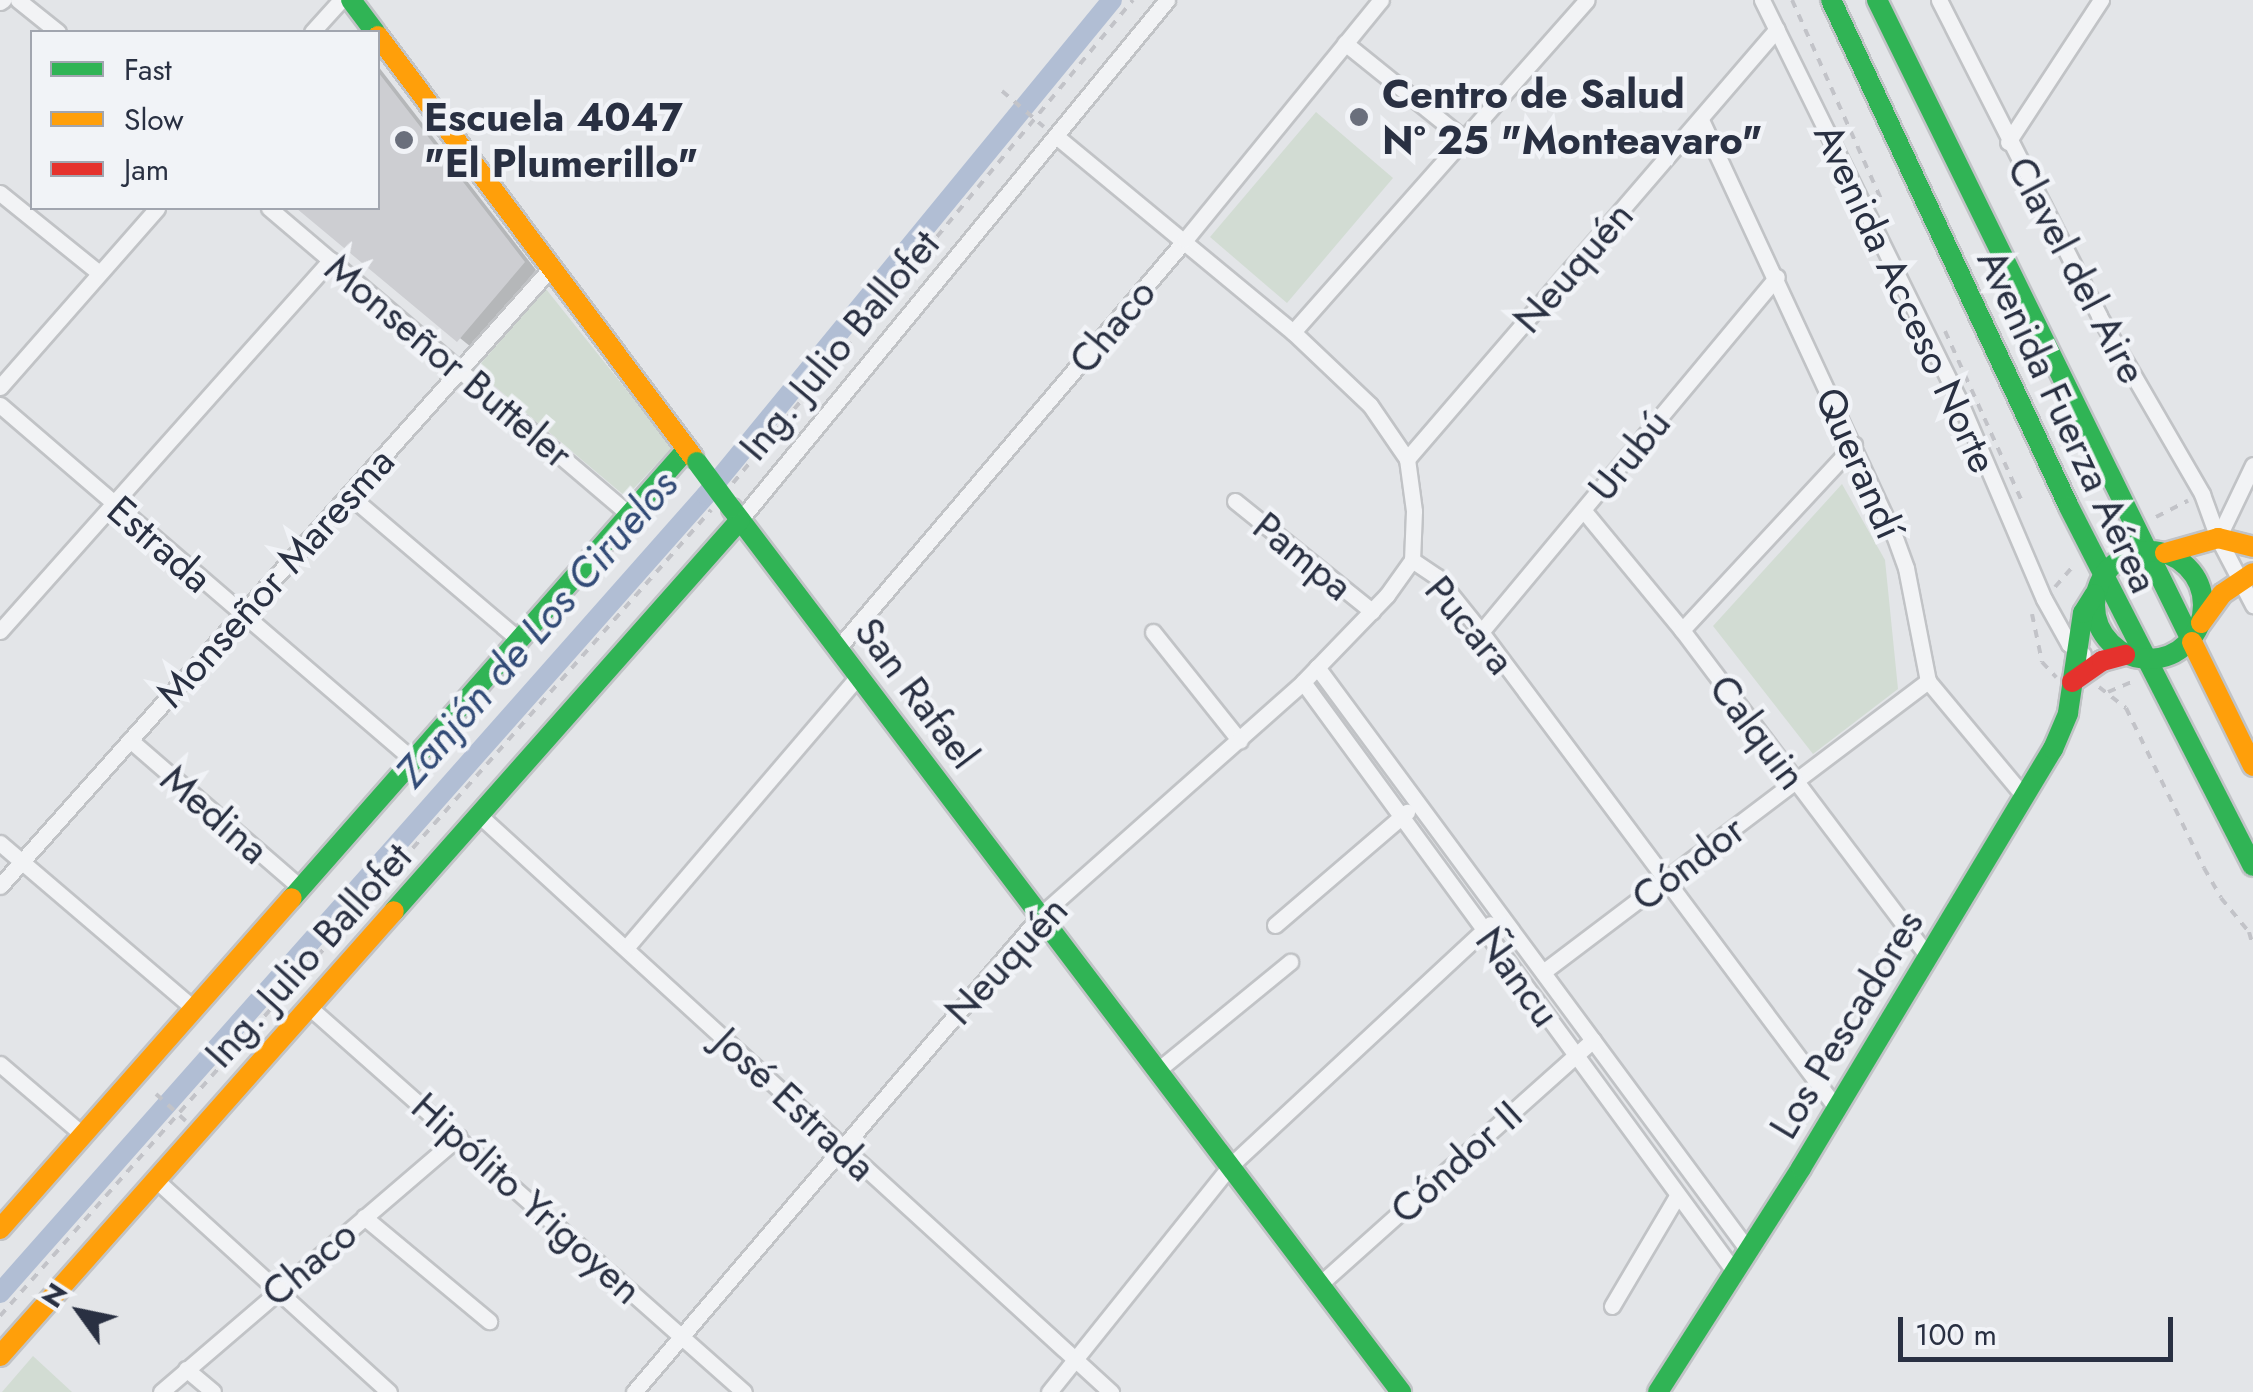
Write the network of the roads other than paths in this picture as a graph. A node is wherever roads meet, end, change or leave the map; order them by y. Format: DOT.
graph roads {
  1 [pos="18,0"];
  2 [pos="341,0"];
  3 [pos="350,0"];
  4 [pos="1167,0"];
  5 [pos="1381,0"];
  6 [pos="1587,0"];
  7 [pos="1762,0"];
  8 [pos="1831,0"];
  9 [pos="1876,0"];
  10 [pos="1939,0"];
  11 [pos="2101,0"];
  12 [pos="1777,29"];
  13 [pos="56,30"];
  14 [pos="314,30"];
  15 [pos="373,30"];
  16 [pos="380,39"];
  17 [pos="1345,43"];
  18 [pos="1701,120"];
  19 [pos="1056,136"];
  20 [pos="1464,139"];
  21 [pos="2008,142"];
  22 [pos="0,193"];
  23 [pos="155,210"];
  24 [pos="271,210"];
  25 [pos="1185,240"];
  26 [pos="330,260"];
  27 [pos="550,268"];
  28 [pos="99,273"];
  29 [pos="1776,276"];
  30 [pos="1293,332"];
  31 [pos="459,370"];
  32 [pos="0,388"];
  33 [pos="0,405"];
  34 [pos="1854,446"];
  35 [pos="692,456"];
  36 [pos="1407,459"];
  37 [pos="2253,466"];
  38 [pos="348,495"];
  39 [pos="1235,500"];
  40 [pos="115,505"];
  41 [pos="727,507"];
  42 [pos="1584,510"];
  43 [pos="630,514"];
  44 [pos="2218,538"];
  45 [pos="2253,547"];
  46 [pos="2156,552"];
  47 [pos="1412,560"];
  48 [pos="2246,576"];
  49 [pos="2099,585"];
  50 [pos="2037,600"];
  51 [pos="2253,605"];
  52 [pos="1372,611"];
  53 [pos="2083,613"];
  54 [pos="242,615"];
  55 [pos="0,630"];
  56 [pos="1682,630"];
  57 [pos="1153,632"];
  58 [pos="1480,632"];
  59 [pos="2195,633"];
  60 [pos="517,638"];
  61 [pos="838,648"];
  62 [pos="2076,651"];
  63 [pos="2136,657"];
  64 [pos="2102,661"];
  65 [pos="1317,668"];
  66 [pos="858,676"];
  67 [pos="1303,682"];
  68 [pos="1928,682"];
  69 [pos="2072,682"];
  70 [pos="130,740"];
  71 [pos="1240,741"];
  72 [pos="412,759"];
  73 [pos="2253,766"];
  74 [pos="1796,782"];
  75 [pos="2023,795"];
  76 [pos="1418,804"];
  77 [pos="479,816"];
  78 [pos="1401,817"];
  79 [pos="0,843"];
  80 [pos="21,861"];
  81 [pos="2253,866"];
  82 [pos="1664,882"];
  83 [pos="0,886"];
  84 [pos="300,887"];
  85 [pos="1042,914"];
  86 [pos="1500,914"];
  87 [pos="1275,925"];
  88 [pos="1484,930"];
  89 [pos="626,948"];
  90 [pos="1928,957"];
  91 [pos="1290,962"];
  92 [pos="1543,972"];
  93 [pos="308,1006"];
  94 [pos="192,1008"];
  95 [pos="1593,1040"];
  96 [pos="1574,1055"];
  97 [pos="0,1064"];
  98 [pos="1158,1070"];
  99 [pos="1836,1109"];
  100 [pos="83,1135"];
  101 [pos="458,1137"];
  102 [pos="841,1146"];
  103 [pos="1230,1166"];
  104 [pos="156,1180"];
  105 [pos="1678,1196"];
  106 [pos="364,1217"];
  107 [pos="0,1229"];
  108 [pos="1748,1250"];
  109 [pos="1734,1271"];
  110 [pos="1320,1284"];
  111 [pos="276,1290"];
  112 [pos="1612,1306"];
  113 [pos="489,1320"];
  114 [pos="682,1336"];
  115 [pos="0,1356"];
  116 [pos="1075,1359"];
  117 [pos="186,1368"];
  118 [pos="161,1392"];
  119 [pos="213,1392"];
  120 [pos="389,1392"];
  121 [pos="634,1392"];
  122 [pos="744,1392"];
  123 [pos="1049,1392"];
  124 [pos="1112,1392"];
  125 [pos="1401,1392"];
  126 [pos="1658,1392"];
  1 -- 13 [label="street"];
  2 -- 14 [label="street"];
  3 -- 15 [label="main road, San Rafael"];
  4 -- 19 [label="street, Ing. Julio Ballofet"];
  5 -- 17 [label="street, Chaco"];
  6 -- 20 [label="street"];
  7 -- 12 [label="street, Avenida Acceso Norte"];
  8 -- 49 [label="main road, Avenida Fuerza Aérea"];
  9 -- 46 [label="main road, Avenida Fuerza Aérea"];
  10 -- 21 [label="street, Clavel del Aire"];
  11 -- 21 [label="street"];
  12 -- 18 [label="street, Neuquén"];
  12 -- 50 [label="street, Avenida Acceso Norte"];
  16 -- 27 [label="main road, San Rafael"];
  17 -- 20 [label="street"];
  17 -- 25 [label="street, Chaco"];
  18 -- 29 [label="street, Querandí"];
  18 -- 36 [label="street, Neuquén"];
  19 -- 25 [label="street, Pucara"];
  19 -- 41 [label="street, Ing. Julio Ballofet"];
  20 -- 30 [label="street"];
  21 -- 44 [label="street, Clavel del Aire"];
  22 -- 28 [label="street"];
  23 -- 28 [label="street"];
  24 -- 26 [label="street, Monseñor Butteler"];
  25 -- 30 [label="street, Pucara"];
  25 -- 61 [label="street, Chaco"];
  26 -- 31 [label="street, Monseñor Butteler"];
  26 -- 40 [label="street"];
  27 -- 31 [label="street, Monseñor Maresma"];
  27 -- 35 [label="main road, San Rafael"];
  28 -- 32 [label="street"];
  29 -- 34 [label="street, Querandí"];
  29 -- 42 [label="street, Urubú"];
  30 -- 36 [label="street, Pucara"];
  31 -- 38 [label="street, Monseñor Maresma"];
  31 -- 43 [label="street, Monseñor Butteler"];
  33 -- 40 [label="street, Estrada"];
  34 -- 56 [label="street"];
  34 -- 68 [label="street, Querandí"];
  35 -- 41 [label="main road, San Rafael, bridge"];
  35 -- 43 [label="main road, Ing. Julio Ballofet"];
  36 -- 47 [label="street, Pucara"];
  37 -- 44 [label="street"];
  38 -- 54 [label="street, Monseñor Maresma"];
  38 -- 60 [label="street"];
  39 -- 52 [label="street, Pampa"];
  40 -- 54 [label="street, Estrada"];
  40 -- 55 [label="street"];
  41 -- 61 [label="main road, San Rafael"];
  41 -- 77 [label="main road, Ing. Julio Ballofet"];
  42 -- 56 [label="street, Calquin"];
  42 -- 58 [label="street, Urubú"];
  43 -- 60 [label="main road, Ing. Julio Ballofet"];
  44 -- 45 [label="main road"];
  44 -- 46 [label="main road"];
  44 -- 48 [label="street, Clavel del Aire"];
  46 -- 49 [label="main road"];
  46 -- 59 [label="main road, Avenida Fuerza Aérea"];
  46 -- 59 [label="main road"];
  47 -- 52 [label="street, Neuquén"];
  47 -- 58 [label="street, Pucara"];
  48 -- 51 [label="street, Clavel del Aire"];
  48 -- 59 [label="main road"];
  49 -- 53 [label="main road, Los Pescadores"];
  49 -- 63 [label="main road, Avenida Fuerza Aérea"];
  50 -- 53 [label="street"];
  50 -- 62 [label="street, Avenida Acceso Norte"];
  52 -- 65 [label="street, Neuquén"];
  53 -- 62 [label="main road, Los Pescadores"];
  54 -- 70 [label="street, Monseñor Maresma"];
  54 -- 72 [label="street, Estrada"];
  56 -- 74 [label="street, Calquin"];
  57 -- 71 [label="street"];
  58 -- 82 [label="street, Pucara"];
  59 -- 63 [label="main road"];
  59 -- 73 [label="main road, Avenida Fuerza Aérea"];
  60 -- 72 [label="main road, Ing. Julio Ballofet"];
  61 -- 66 [label="main road, San Rafael"];
  62 -- 64 [label="street"];
  62 -- 69 [label="main road, Los Pescadores"];
  63 -- 64 [label="main road"];
  63 -- 81 [label="main road, Avenida Fuerza Aérea"];
  64 -- 69 [label="main road"];
  65 -- 67 [label="street, Neuquén"];
  65 -- 76 [label="street, Ñancu"];
  66 -- 85 [label="main road, San Rafael"];
  66 -- 89 [label="street"];
  67 -- 71 [label="street, Neuquén"];
  67 -- 78 [label="street, Ñancu"];
  68 -- 74 [label="street, Cóndor"];
  68 -- 75 [label="street, Querandí"];
  69 -- 75 [label="main road, Los Pescadores"];
  70 -- 80 [label="street, Monseñor Maresma"];
  70 -- 84 [label="street, Medina"];
  71 -- 85 [label="street, Neuquén"];
  72 -- 84 [label="main road, Ing. Julio Ballofet"];
  74 -- 82 [label="street, Cóndor"];
  74 -- 90 [label="street, Calquin"];
  75 -- 90 [label="main road, Los Pescadores"];
  76 -- 78 [label="street"];
  76 -- 86 [label="street, Ñancu"];
  77 -- 89 [label="street, José Estrada"];
  77 -- 93 [label="main road, Ing. Julio Ballofet"];
  78 -- 87 [label="street"];
  78 -- 88 [label="street, Ñancu"];
  79 -- 80 [label="street"];
  80 -- 83 [label="street, Monseñor Maresma"];
  80 -- 94 [label="street"];
  82 -- 92 [label="street, Cóndor"];
  82 -- 99 [label="street, Pucara"];
  84 -- 94 [label="main road, Ing. Julio Ballofet"];
  85 -- 98 [label="main road, San Rafael"];
  85 -- 102 [label="street, Neuquén"];
  86 -- 88 [label="street"];
  86 -- 92 [label="street, Ñancu"];
  88 -- 96 [label="street, Ñancu"];
  88 -- 103 [label="street"];
  89 -- 102 [label="street, José Estrada"];
  90 -- 99 [label="main road, Los Pescadores"];
  91 -- 98 [label="street"];
  92 -- 95 [label="street, Ñancu"];
  93 -- 101 [label="street, Hipólito Yrigoyen"];
  93 -- 104 [label="main road, Ing. Julio Ballofet"];
  94 -- 100 [label="main road, Ing. Julio Ballofet"];
  95 -- 96 [label="street, Cóndor II"];
  95 -- 108 [label="street, Ñancu"];
  96 -- 105 [label="street, Ñancu"];
  96 -- 110 [label="street, Cóndor II"];
  97 -- 100 [label="street"];
  98 -- 103 [label="main road, San Rafael"];
  99 -- 108 [label="main road, Los Pescadores"];
  100 -- 107 [label="main road, Ing. Julio Ballofet"];
  101 -- 106 [label="street, Chaco"];
  101 -- 114 [label="street, Hipólito Yrigoyen"];
  102 -- 114 [label="street, Neuquén"];
  102 -- 116 [label="street, José Estrada"];
  103 -- 110 [label="main road, San Rafael"];
  103 -- 116 [label="street"];
  104 -- 111 [label="street"];
  104 -- 115 [label="main road, Ing. Julio Ballofet"];
  105 -- 109 [label="street, Ñancu"];
  105 -- 112 [label="street"];
  106 -- 111 [label="street, Chaco"];
  106 -- 113 [label="street"];
  108 -- 109 [label="main road, Los Pescadores"];
  109 -- 126 [label="main road, Los Pescadores"];
  110 -- 125 [label="main road, San Rafael"];
  111 -- 117 [label="street, Chaco"];
  111 -- 120 [label="street"];
  114 -- 121 [label="street, Neuquén"];
  114 -- 122 [label="street, Hipólito Yrigoyen"];
  116 -- 123 [label="street"];
  116 -- 124 [label="street, José Estrada"];
  117 -- 118 [label="street, Chaco"];
  117 -- 119 [label="street"];
}
